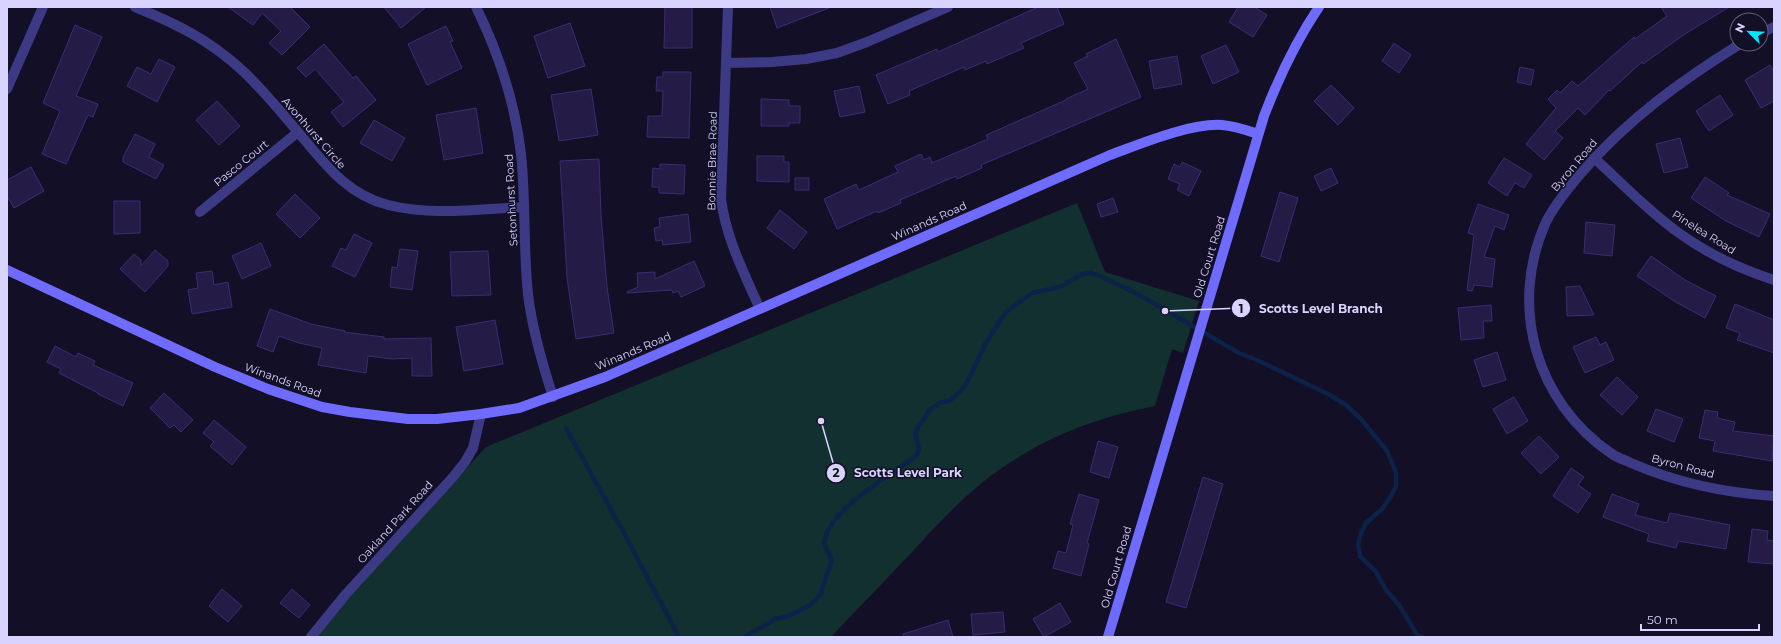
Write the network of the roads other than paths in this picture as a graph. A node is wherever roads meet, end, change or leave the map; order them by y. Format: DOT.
graph roads {
  1 [pos="43,7"];
  2 [pos="135,7"];
  3 [pos="476,7"];
  4 [pos="728,7"];
  5 [pos="948,7"];
  6 [pos="1319,7"];
  7 [pos="1729,51"];
  8 [pos="726,63"];
  9 [pos="7,89"];
  10 [pos="298,132"];
  11 [pos="1258,134"];
  12 [pos="1594,158"];
  13 [pos="524,208"];
  14 [pos="200,212"];
  15 [pos="7,270"];
  16 [pos="1774,280"];
  17 [pos="760,309"];
  18 [pos="553,396"];
  19 [pos="481,414"];
  20 [pos="1774,496"];
  21 [pos="311,637"];
  22 [pos="1108,637"];
  1 -- 9 [label="street"];
  2 -- 10 [label="street, Avonhurst Circle"];
  3 -- 13 [label="street, Setonhurst Road"];
  4 -- 8 [label="street, Bonnie Brae Road"];
  5 -- 8 [label="street"];
  6 -- 11 [label="street, Old Court Road"];
  7 -- 12 [label="street, Byron Road"];
  8 -- 17 [label="street, Bonnie Brae Road"];
  10 -- 13 [label="street, Avonhurst Circle"];
  10 -- 14 [label="street, Pasco Court"];
  11 -- 17 [label="street, Winands Road"];
  11 -- 22 [label="street, Old Court Road"];
  12 -- 16 [label="street, Pinelea Road"];
  12 -- 20 [label="street, Byron Road"];
  13 -- 18 [label="street, Setonhurst Road"];
  15 -- 19 [label="street, Winands Road"];
  17 -- 18 [label="street, Winands Road"];
  18 -- 19 [label="street, Winands Road"];
  19 -- 21 [label="street, Oakland Park Road"];
}
